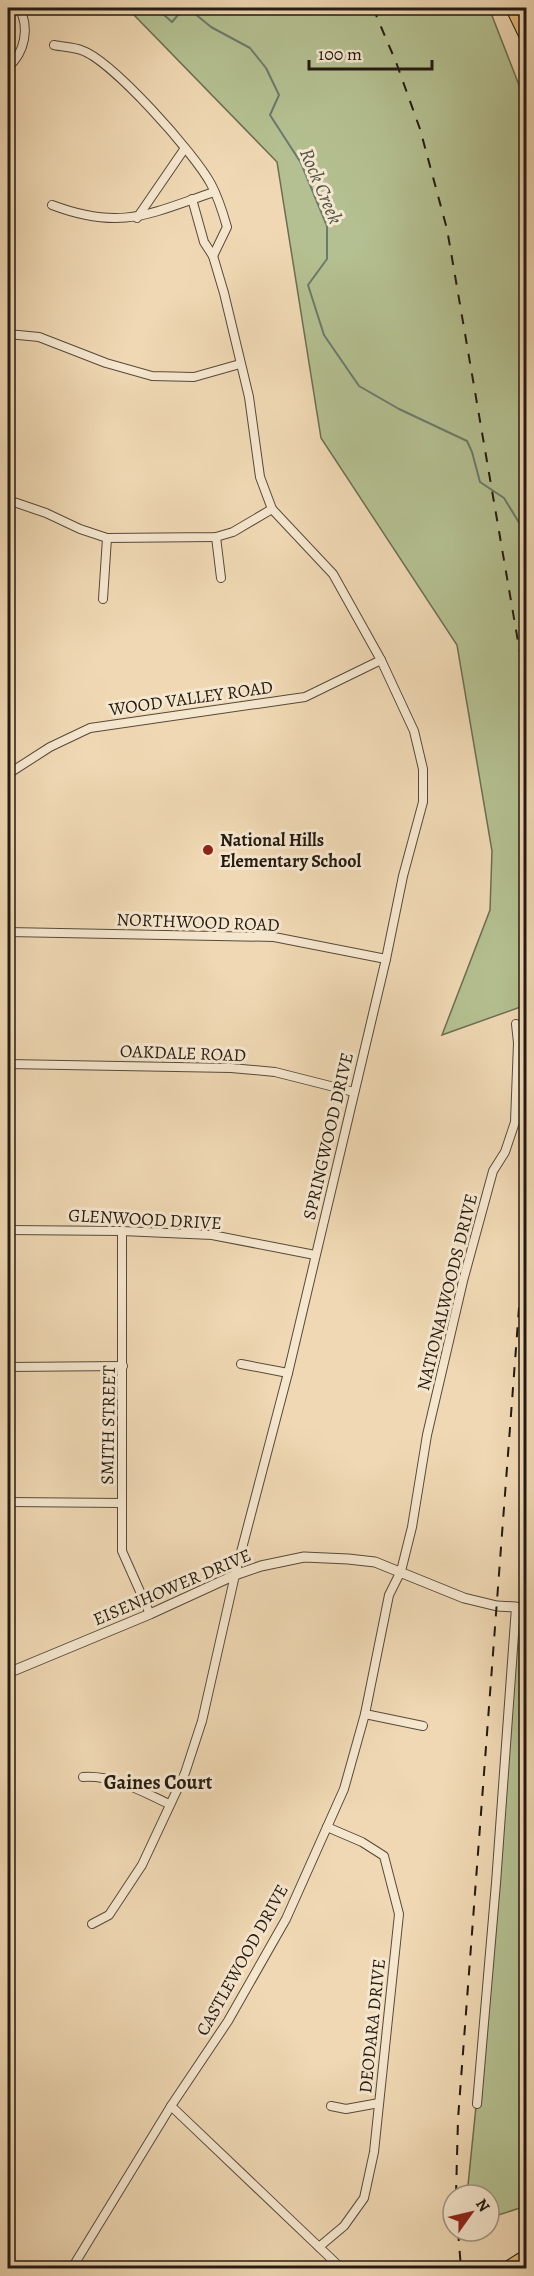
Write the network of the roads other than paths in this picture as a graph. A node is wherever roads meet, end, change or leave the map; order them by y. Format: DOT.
graph roads {
  1 [pos="18,8"];
  2 [pos="512,8"];
  3 [pos="526,37"];
  4 [pos="54,45"];
  5 [pos="8,67"];
  6 [pos="185,148"];
  7 [pos="214,192"];
  8 [pos="192,199"];
  9 [pos="52,205"];
  10 [pos="137,218"];
  11 [pos="213,256"];
  12 [pos="8,334"];
  13 [pos="240,364"];
  14 [pos="8,500"];
  15 [pos="272,509"];
  16 [pos="216,537"];
  17 [pos="107,538"];
  18 [pos="221,578"];
  19 [pos="103,599"];
  20 [pos="381,660"];
  21 [pos="8,774"];
  22 [pos="8,932"];
  23 [pos="386,959"];
  24 [pos="516,1024"];
  25 [pos="8,1064"];
  26 [pos="354,1092"];
  27 [pos="8,1230"];
  28 [pos="122,1230"];
  29 [pos="315,1256"];
  30 [pos="241,1364"];
  31 [pos="123,1366"];
  32 [pos="8,1367"];
  33 [pos="288,1373"];
  34 [pos="8,1502"];
  35 [pos="122,1503"];
  36 [pos="401,1571"];
  37 [pos="235,1575"];
  38 [pos="516,1607"];
  39 [pos="526,1608"];
  40 [pos="150,1614"];
  41 [pos="8,1673"];
  42 [pos="365,1714"];
  43 [pos="423,1726"];
  44 [pos="83,1777"];
  45 [pos="169,1804"];
  46 [pos="327,1827"];
  47 [pos="92,1924"];
  48 [pos="379,2103"];
  49 [pos="477,2104"];
  50 [pos="171,2106"];
  51 [pos="331,2106"];
  52 [pos="319,2247"];
  53 [pos="526,2256"];
  54 [pos="72,2268"];
  55 [pos="341,2268"];
  56 [pos="507,2268"];
  1 -- 5 [label="street"];
  2 -- 3 [label="main road"];
  4 -- 6 [label="street"];
  6 -- 7 [label="street"];
  6 -- 10 [label="street"];
  7 -- 8 [label="street"];
  7 -- 11 [label="street"];
  8 -- 10 [label="street"];
  8 -- 11 [label="street, SPRINGWOOD DRIVE"];
  9 -- 10 [label="street"];
  11 -- 13 [label="street, SPRINGWOOD DRIVE"];
  12 -- 13 [label="street"];
  13 -- 15 [label="street, SPRINGWOOD DRIVE"];
  14 -- 17 [label="street"];
  15 -- 16 [label="street"];
  15 -- 20 [label="street, SPRINGWOOD DRIVE"];
  16 -- 17 [label="street"];
  16 -- 18 [label="street"];
  17 -- 19 [label="street"];
  20 -- 21 [label="street, WOOD VALLEY ROAD"];
  20 -- 23 [label="street, SPRINGWOOD DRIVE"];
  22 -- 23 [label="street, NORTHWOOD ROAD"];
  23 -- 26 [label="street, SPRINGWOOD DRIVE"];
  24 -- 36 [label="street, NATIONALWOODS DRIVE"];
  25 -- 26 [label="street, OAKDALE ROAD"];
  26 -- 29 [label="street, SPRINGWOOD DRIVE"];
  27 -- 28 [label="street, GLENWOOD DRIVE"];
  28 -- 29 [label="street, GLENWOOD DRIVE"];
  28 -- 31 [label="street, SMITH STREET"];
  29 -- 33 [label="street, SPRINGWOOD DRIVE"];
  30 -- 33 [label="street"];
  31 -- 32 [label="street"];
  31 -- 35 [label="street, SMITH STREET"];
  33 -- 37 [label="street, SPRINGWOOD DRIVE"];
  34 -- 35 [label="street"];
  35 -- 40 [label="street, SMITH STREET"];
  36 -- 37 [label="street, EISENHOWER DRIVE"];
  36 -- 38 [label="street, EISENHOWER DRIVE"];
  36 -- 42 [label="street, CASTLEWOOD DRIVE"];
  37 -- 40 [label="street, EISENHOWER DRIVE"];
  37 -- 45 [label="street, SPRINGWOOD DRIVE"];
  38 -- 39 [label="street, EISENHOWER DRIVE"];
  38 -- 49 [label="street"];
  40 -- 41 [label="street, EISENHOWER DRIVE"];
  42 -- 43 [label="street"];
  42 -- 46 [label="street, CASTLEWOOD DRIVE"];
  44 -- 45 [label="street"];
  45 -- 47 [label="street, SPRINGWOOD DRIVE"];
  46 -- 48 [label="street, DEODARA DRIVE"];
  46 -- 50 [label="street, CASTLEWOOD DRIVE"];
  48 -- 51 [label="street"];
  48 -- 52 [label="street, DEODARA DRIVE"];
  50 -- 52 [label="street"];
  50 -- 54 [label="street, CASTLEWOOD DRIVE"];
  52 -- 55 [label="street"];
  53 -- 56 [label="main road"];
}
